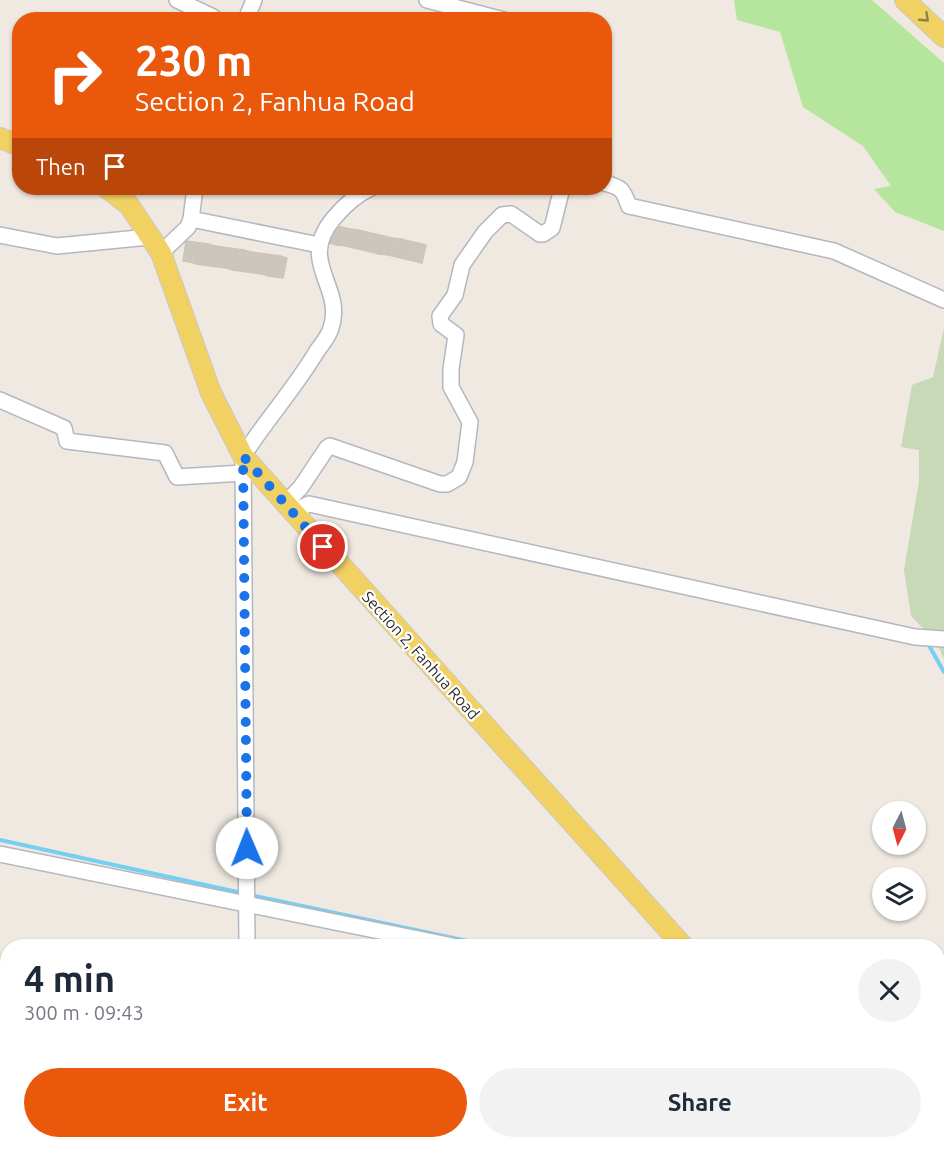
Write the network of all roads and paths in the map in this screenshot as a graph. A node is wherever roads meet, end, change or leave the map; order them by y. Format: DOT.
graph roads {
  1 [pos="177,0"];
  2 [pos="427,0"];
  3 [pos="905,0"];
  4 [pos="476,11"];
  5 [pos="202,12"];
  6 [pos="944,37"];
  7 [pos="612,185"];
  8 [pos="116,195"];
  9 [pos="194,195"];
  10 [pos="357,195"];
  11 [pos="560,195"];
  12 [pos="191,219"];
  13 [pos="0,235"];
  14 [pos="155,245"];
  15 [pos="319,245"];
  16 [pos="944,300"];
  17 [pos="0,400"];
  18 [pos="243,465"];
  19 [pos="289,508"];
  20 [pos="931,638"];
  21 [pos="0,854"];
  22 [pos="247,898"];
  23 [pos="247,939"];
  24 [pos="423,939"];
  25 [pos="677,939"];
  1 -- 5 [label="street"];
  2 -- 4 [label="street"];
  3 -- 6 [label="main road, one-way"];
  7 -- 16 [label="street"];
  8 -- 14 [label="main road, Section 2, Fanhua Road"];
  9 -- 12 [label="street"];
  10 -- 15 [label="street"];
  11 -- 19 [label="street"];
  12 -- 14 [label="street"];
  12 -- 15 [label="street"];
  13 -- 14 [label="street"];
  14 -- 18 [label="main road, Section 2, Fanhua Road"];
  15 -- 18 [label="street"];
  17 -- 18 [label="street"];
  18 -- 19 [label="main road, Section 2, Fanhua Road"];
  18 -- 22 [label="street"];
  19 -- 20 [label="street"];
  19 -- 25 [label="main road, Section 2, Fanhua Road"];
  21 -- 22 [label="street"];
  22 -- 23 [label="street"];
  22 -- 24 [label="street"];
}
